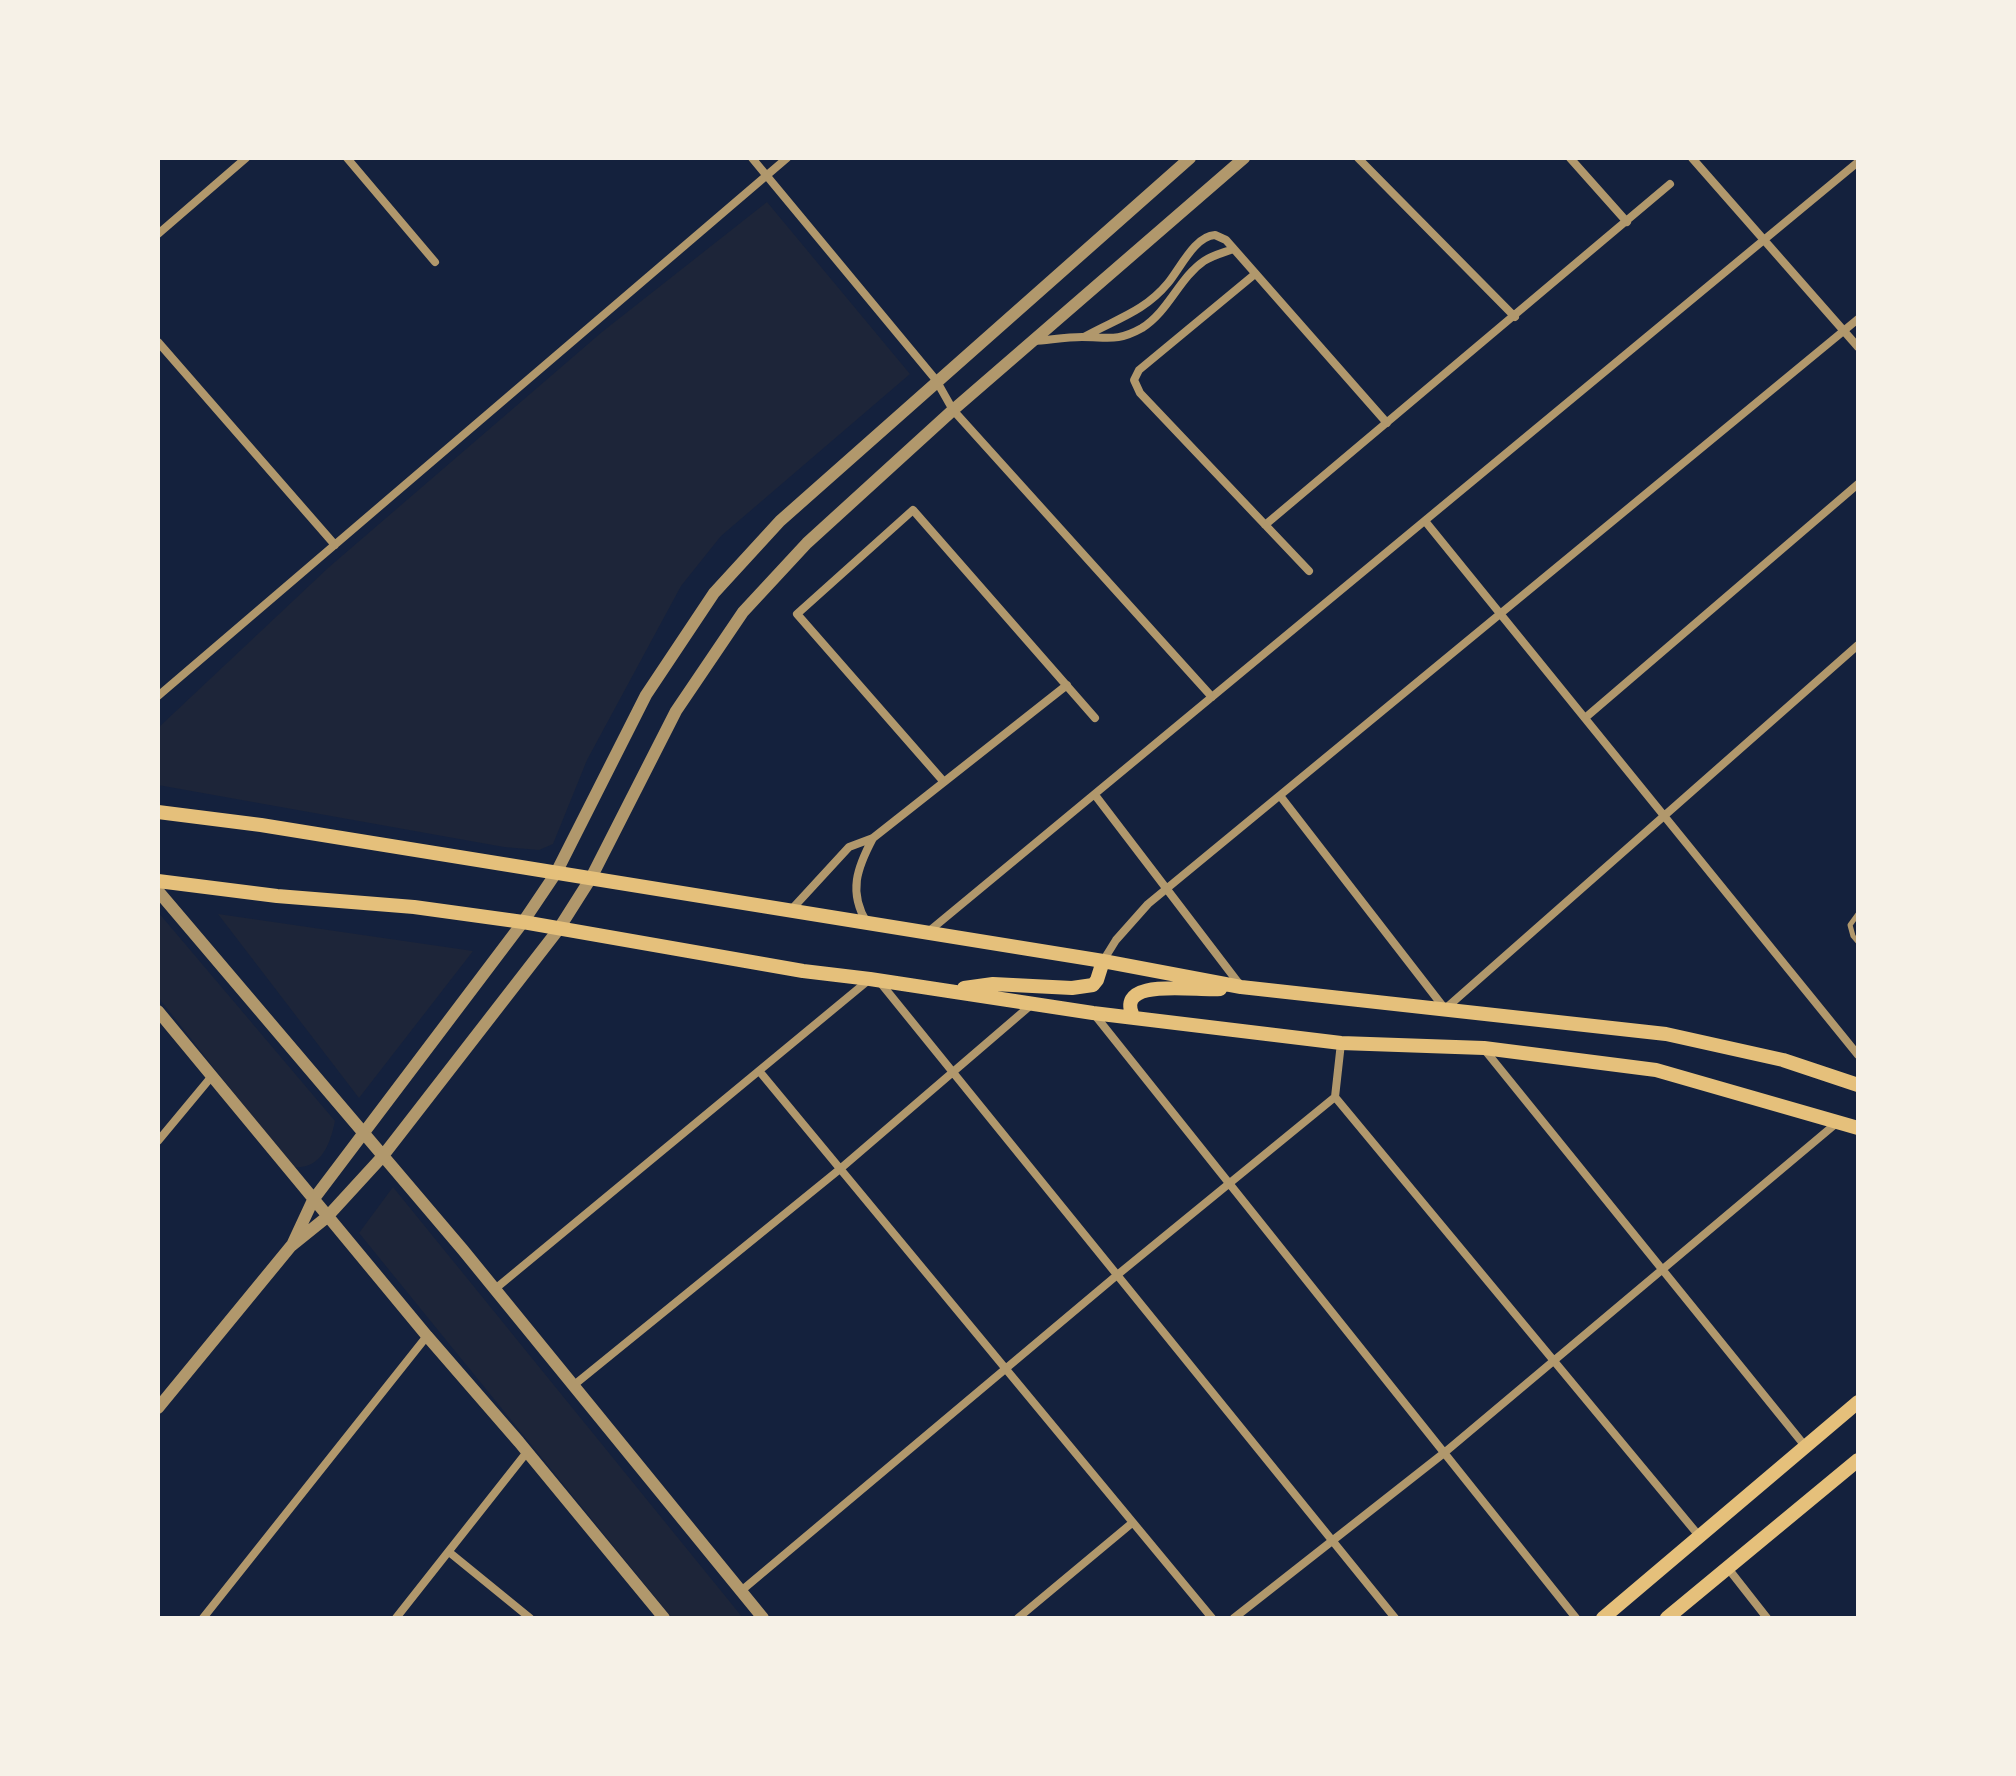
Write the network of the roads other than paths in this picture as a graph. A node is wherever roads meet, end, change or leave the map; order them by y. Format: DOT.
graph roads {
  1 [pos="246,158"];
  2 [pos="347,158"];
  3 [pos="752,158"];
  4 [pos="787,158"];
  5 [pos="1190,158"];
  6 [pos="1244,158"];
  7 [pos="1358,158"];
  8 [pos="1570,158"];
  9 [pos="1692,158"];
  10 [pos="1858,162"];
  11 [pos="767,175"];
  12 [pos="1670,184"];
  13 [pos="1627,222"];
  14 [pos="158,234"];
  15 [pos="1766,240"];
  16 [pos="1233,249"];
  17 [pos="435,262"];
  18 [pos="1255,274"];
  19 [pos="1515,317"];
  20 [pos="1858,319"];
  21 [pos="1844,330"];
  22 [pos="1084,337"];
  23 [pos="1033,341"];
  24 [pos="158,342"];
  25 [pos="1858,347"];
  26 [pos="936,380"];
  27 [pos="953,410"];
  28 [pos="1387,423"];
  29 [pos="1858,484"];
  30 [pos="1425,521"];
  31 [pos="1265,525"];
  32 [pos="335,545"];
  33 [pos="1309,571"];
  34 [pos="1501,615"];
  35 [pos="1858,645"];
  36 [pos="1067,685"];
  37 [pos="158,696"];
  38 [pos="1212,697"];
  39 [pos="1095,718"];
  40 [pos="1585,718"];
  41 [pos="944,782"];
  42 [pos="1095,795"];
  43 [pos="1281,797"];
  44 [pos="158,812"];
  45 [pos="1664,816"];
  46 [pos="873,838"];
  47 [pos="556,873"];
  48 [pos="591,878"];
  49 [pos="158,881"];
  50 [pos="1167,889"];
  51 [pos="158,891"];
  52 [pos="791,910"];
  53 [pos="1858,914"];
  54 [pos="523,922"];
  55 [pos="868,923"];
  56 [pos="558,930"];
  57 [pos="927,933"];
  58 [pos="1858,942"];
  59 [pos="1103,961"];
  60 [pos="874,979"];
  61 [pos="1241,987"];
  62 [pos="944,990"];
  63 [pos="1032,1004"];
  64 [pos="1445,1009"];
  65 [pos="158,1011"];
  66 [pos="1093,1013"];
  67 [pos="1134,1018"];
  68 [pos="1341,1043"];
  69 [pos="1484,1048"];
  70 [pos="1858,1055"];
  71 [pos="760,1072"];
  72 [pos="951,1072"];
  73 [pos="212,1076"];
  74 [pos="1858,1085"];
  75 [pos="1335,1097"];
  76 [pos="1839,1121"];
  77 [pos="1858,1128"];
  78 [pos="362,1132"];
  79 [pos="158,1141"];
  80 [pos="382,1157"];
  81 [pos="840,1169"];
  82 [pos="1229,1185"];
  83 [pos="313,1200"];
  84 [pos="327,1217"];
  85 [pos="291,1246"];
  86 [pos="1662,1271"];
  87 [pos="1116,1276"];
  88 [pos="495,1289"];
  89 [pos="427,1336"];
  90 [pos="1555,1361"];
  91 [pos="1005,1370"];
  92 [pos="574,1385"];
  93 [pos="1858,1402"];
  94 [pos="158,1408"];
  95 [pos="1805,1446"];
  96 [pos="527,1452"];
  97 [pos="1444,1453"];
  98 [pos="1856,1466"];
  99 [pos="1132,1523"];
  100 [pos="1700,1537"];
  101 [pos="1333,1542"];
  102 [pos="449,1552"];
  103 [pos="1727,1567"];
  104 [pos="741,1591"];
  105 [pos="203,1618"];
  106 [pos="396,1618"];
  107 [pos="530,1618"];
  108 [pos="664,1618"];
  109 [pos="763,1618"];
  110 [pos="1018,1618"];
  111 [pos="1212,1618"];
  112 [pos="1234,1618"];
  113 [pos="1395,1618"];
  114 [pos="1576,1618"];
  115 [pos="1603,1618"];
  116 [pos="1667,1618"];
  117 [pos="1767,1618"];
  1 -- 14 [label="street"];
  2 -- 17 [label="street"];
  3 -- 11 [label="street"];
  4 -- 11 [label="street"];
  5 -- 26 [label="street"];
  6 -- 23 [label="street"];
  7 -- 19 [label="street"];
  8 -- 13 [label="street"];
  9 -- 15 [label="street"];
  10 -- 15 [label="street"];
  11 -- 26 [label="street"];
  11 -- 32 [label="street"];
  12 -- 13 [label="street"];
  13 -- 19 [label="street"];
  15 -- 21 [label="street"];
  15 -- 30 [label="street"];
  16 -- 18 [label="street"];
  16 -- 22 [label="street"];
  16 -- 22 [label="street"];
  18 -- 28 [label="street"];
  18 -- 31 [label="street"];
  19 -- 28 [label="street"];
  20 -- 21 [label="street"];
  21 -- 25 [label="street"];
  21 -- 34 [label="street"];
  22 -- 23 [label="street"];
  23 -- 27 [label="street"];
  24 -- 32 [label="street"];
  26 -- 27 [label="street"];
  26 -- 47 [label="street"];
  27 -- 38 [label="street"];
  27 -- 48 [label="street"];
  28 -- 31 [label="street"];
  29 -- 40 [label="street"];
  30 -- 34 [label="street"];
  30 -- 38 [label="street"];
  31 -- 33 [label="street"];
  32 -- 37 [label="street"];
  34 -- 40 [label="street"];
  34 -- 43 [label="street"];
  35 -- 45 [label="street"];
  36 -- 39 [label="street"];
  36 -- 41 [label="street"];
  36 -- 41 [label="street"];
  38 -- 42 [label="street"];
  40 -- 45 [label="street"];
  41 -- 46 [label="street"];
  42 -- 50 [label="street"];
  42 -- 57 [label="street"];
  43 -- 50 [label="street"];
  43 -- 64 [label="street"];
  44 -- 47 [label="main road"];
  45 -- 64 [label="street"];
  45 -- 70 [label="street"];
  46 -- 52 [label="street"];
  46 -- 55 [label="street"];
  47 -- 48 [label="main road"];
  47 -- 54 [label="street"];
  48 -- 52 [label="main road"];
  48 -- 56 [label="street"];
  49 -- 54 [label="main road"];
  50 -- 59 [label="street"];
  50 -- 61 [label="street"];
  51 -- 78 [label="street"];
  52 -- 55 [label="main road"];
  53 -- 58 [label="lane"];
  54 -- 56 [label="main road"];
  54 -- 78 [label="street"];
  55 -- 57 [label="main road"];
  56 -- 60 [label="main road"];
  56 -- 80 [label="street"];
  57 -- 59 [label="main road"];
  59 -- 61 [label="main road"];
  59 -- 62 [label="main road"];
  60 -- 62 [label="main road"];
  60 -- 71 [label="street"];
  60 -- 72 [label="street"];
  61 -- 64 [label="main road"];
  61 -- 67 [label="main road"];
  62 -- 63 [label="main road"];
  63 -- 66 [label="main road"];
  63 -- 72 [label="street"];
  64 -- 74 [label="main road"];
  65 -- 73 [label="street"];
  66 -- 67 [label="main road"];
  66 -- 82 [label="street"];
  67 -- 68 [label="main road"];
  68 -- 69 [label="main road"];
  68 -- 75 [label="street"];
  69 -- 76 [label="main road"];
  69 -- 86 [label="street"];
  71 -- 81 [label="street"];
  71 -- 88 [label="street"];
  72 -- 81 [label="street"];
  72 -- 87 [label="street"];
  73 -- 79 [label="street"];
  73 -- 83 [label="street"];
  75 -- 82 [label="street"];
  75 -- 90 [label="street"];
  76 -- 77 [label="main road"];
  76 -- 86 [label="street"];
  78 -- 80 [label="street"];
  78 -- 83 [label="street"];
  80 -- 84 [label="street"];
  80 -- 88 [label="street"];
  81 -- 91 [label="street"];
  81 -- 92 [label="street"];
  82 -- 87 [label="street"];
  82 -- 97 [label="street"];
  83 -- 84 [label="street"];
  83 -- 85 [label="street"];
  84 -- 85 [label="street"];
  84 -- 89 [label="street"];
  85 -- 94 [label="street"];
  86 -- 90 [label="street"];
  86 -- 95 [label="street"];
  87 -- 91 [label="street"];
  87 -- 101 [label="street"];
  88 -- 92 [label="street"];
  89 -- 96 [label="street"];
  89 -- 105 [label="street"];
  90 -- 97 [label="street"];
  90 -- 100 [label="street"];
  91 -- 99 [label="street"];
  91 -- 104 [label="street"];
  92 -- 104 [label="street"];
  93 -- 95 [label="main road"];
  95 -- 100 [label="main road"];
  96 -- 102 [label="street"];
  96 -- 108 [label="street"];
  97 -- 101 [label="street"];
  97 -- 114 [label="street"];
  98 -- 103 [label="main road"];
  99 -- 110 [label="street"];
  99 -- 111 [label="street"];
  100 -- 115 [label="main road"];
  101 -- 112 [label="street"];
  101 -- 113 [label="street"];
  102 -- 106 [label="street"];
  102 -- 107 [label="street"];
  103 -- 116 [label="main road"];
  103 -- 117 [label="street"];
  104 -- 109 [label="street"];
}
